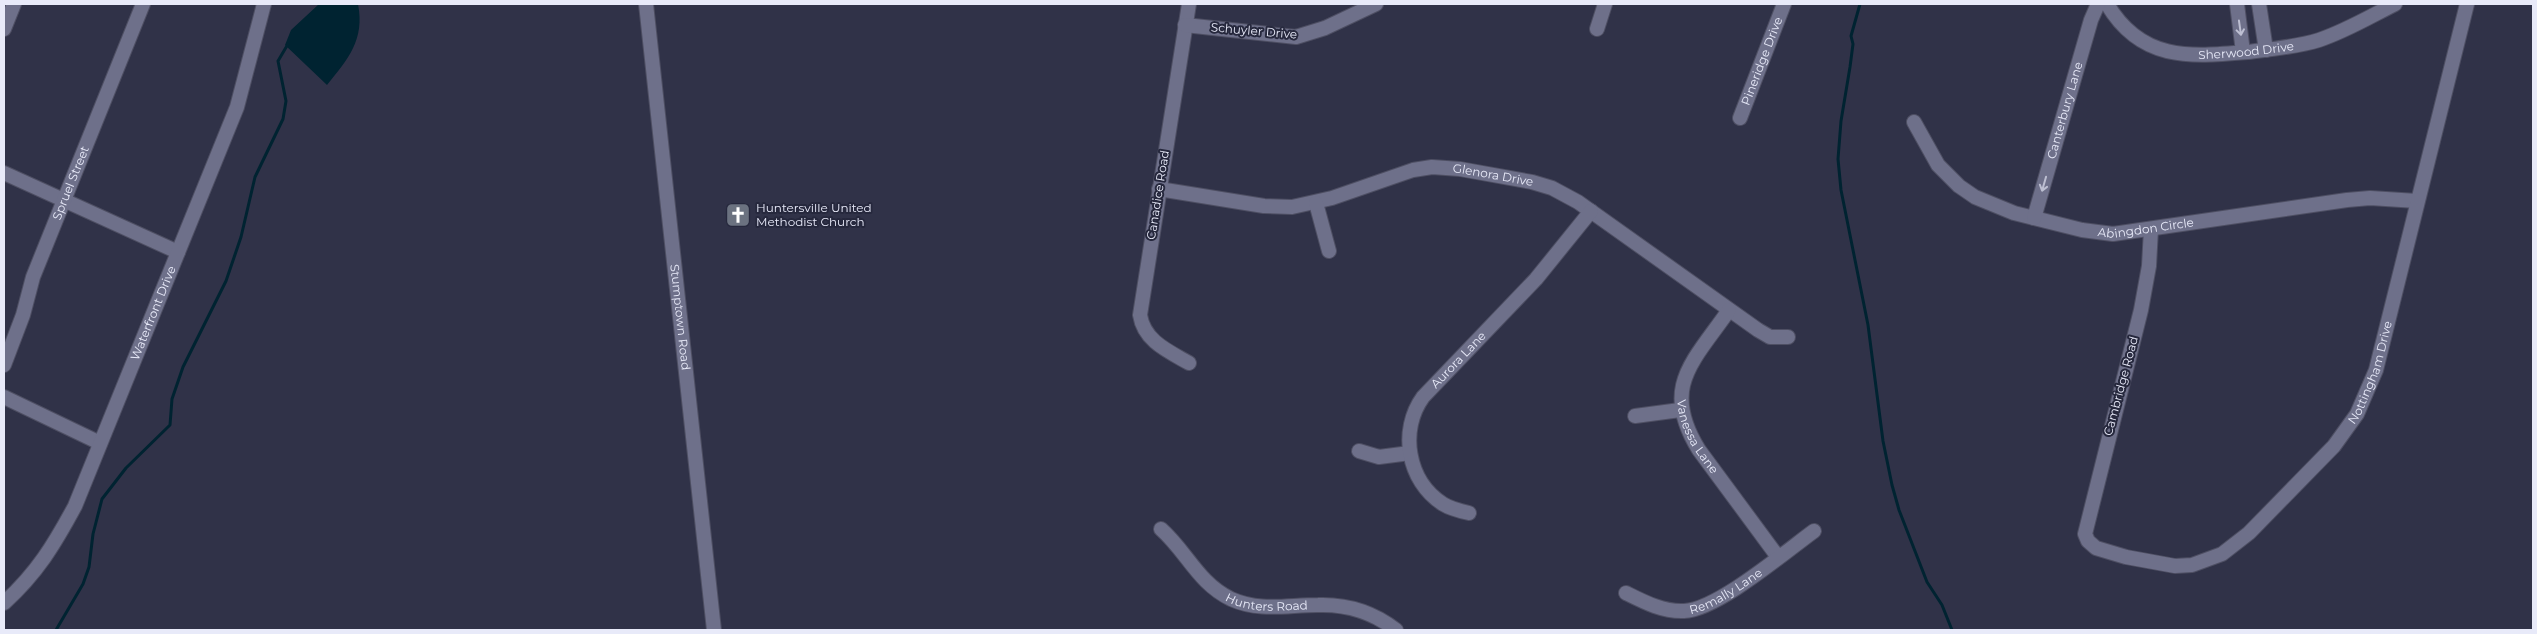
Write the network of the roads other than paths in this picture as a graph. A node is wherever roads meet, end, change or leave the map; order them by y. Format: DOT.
graph roads {
  1 [pos="14,4"];
  2 [pos="144,4"];
  3 [pos="264,4"];
  4 [pos="646,4"];
  5 [pos="1188,4"];
  6 [pos="1376,4"];
  7 [pos="1605,4"];
  8 [pos="1784,4"];
  9 [pos="2098,4"];
  10 [pos="2107,4"];
  11 [pos="2237,4"];
  12 [pos="2259,4"];
  13 [pos="2395,4"];
  14 [pos="2466,4"];
  15 [pos="1186,25"];
  16 [pos="4,29"];
  17 [pos="1597,29"];
  18 [pos="2266,50"];
  19 [pos="2244,52"];
  20 [pos="1740,118"];
  21 [pos="1914,122"];
  22 [pos="4,173"];
  23 [pos="1159,189"];
  24 [pos="64,201"];
  25 [pos="2417,201"];
  26 [pos="1316,203"];
  27 [pos="1591,210"];
  28 [pos="2034,218"];
  29 [pos="2151,229"];
  30 [pos="1329,251"];
  31 [pos="178,252"];
  32 [pos="1730,310"];
  33 [pos="1788,337"];
  34 [pos="1189,363"];
  35 [pos="4,365"];
  36 [pos="4,397"];
  37 [pos="1680,410"];
  38 [pos="1635,416"];
  39 [pos="100,443"];
  40 [pos="1359,451"];
  41 [pos="1410,453"];
  42 [pos="1469,513"];
  43 [pos="1161,528"];
  44 [pos="1814,531"];
  45 [pos="2088,542"];
  46 [pos="1778,557"];
  47 [pos="1626,593"];
  48 [pos="4,603"];
  49 [pos="714,630"];
  50 [pos="1396,630"];
  1 -- 16 [label="street"];
  2 -- 24 [label="street, Spruel Street"];
  3 -- 31 [label="street, Waterfront Drive"];
  4 -- 49 [label="street, Stumptown Road"];
  5 -- 15 [label="street, Canadice Road"];
  6 -- 15 [label="street, Schuyler Drive"];
  7 -- 17 [label="street"];
  8 -- 20 [label="street, Pineridge Drive"];
  9 -- 28 [label="street, Canterbury Lane, one-way"];
  10 -- 19 [label="street, Sherwood Drive"];
  11 -- 19 [label="street, one-way"];
  12 -- 18 [label="street"];
  13 -- 18 [label="street, Sherwood Drive"];
  14 -- 25 [label="street, Nottingham Drive"];
  15 -- 23 [label="street, Canadice Road"];
  18 -- 19 [label="street, Sherwood Drive"];
  21 -- 28 [label="street, Abingdon Circle"];
  22 -- 24 [label="street"];
  23 -- 26 [label="street, Glenora Drive"];
  23 -- 34 [label="street, Canadice Road"];
  24 -- 31 [label="street"];
  24 -- 35 [label="street, Spruel Street"];
  25 -- 29 [label="street, Abingdon Circle"];
  25 -- 45 [label="street, Nottingham Drive"];
  26 -- 27 [label="street, Glenora Drive"];
  26 -- 30 [label="street"];
  27 -- 32 [label="street, Glenora Drive"];
  27 -- 41 [label="street, Aurora Lane"];
  28 -- 29 [label="street, Abingdon Circle"];
  29 -- 45 [label="street, Cambridge Road"];
  31 -- 39 [label="street, Waterfront Drive"];
  32 -- 33 [label="street, Glenora Drive"];
  32 -- 37 [label="street, Vanessa Lane"];
  36 -- 39 [label="street"];
  37 -- 38 [label="street"];
  37 -- 46 [label="street, Vanessa Lane"];
  39 -- 48 [label="street, Waterfront Drive"];
  40 -- 41 [label="street"];
  41 -- 42 [label="street, Aurora Lane"];
  43 -- 50 [label="street, Hunters Road"];
  44 -- 46 [label="street, Remally Lane"];
  46 -- 47 [label="street, Remally Lane"];
}
